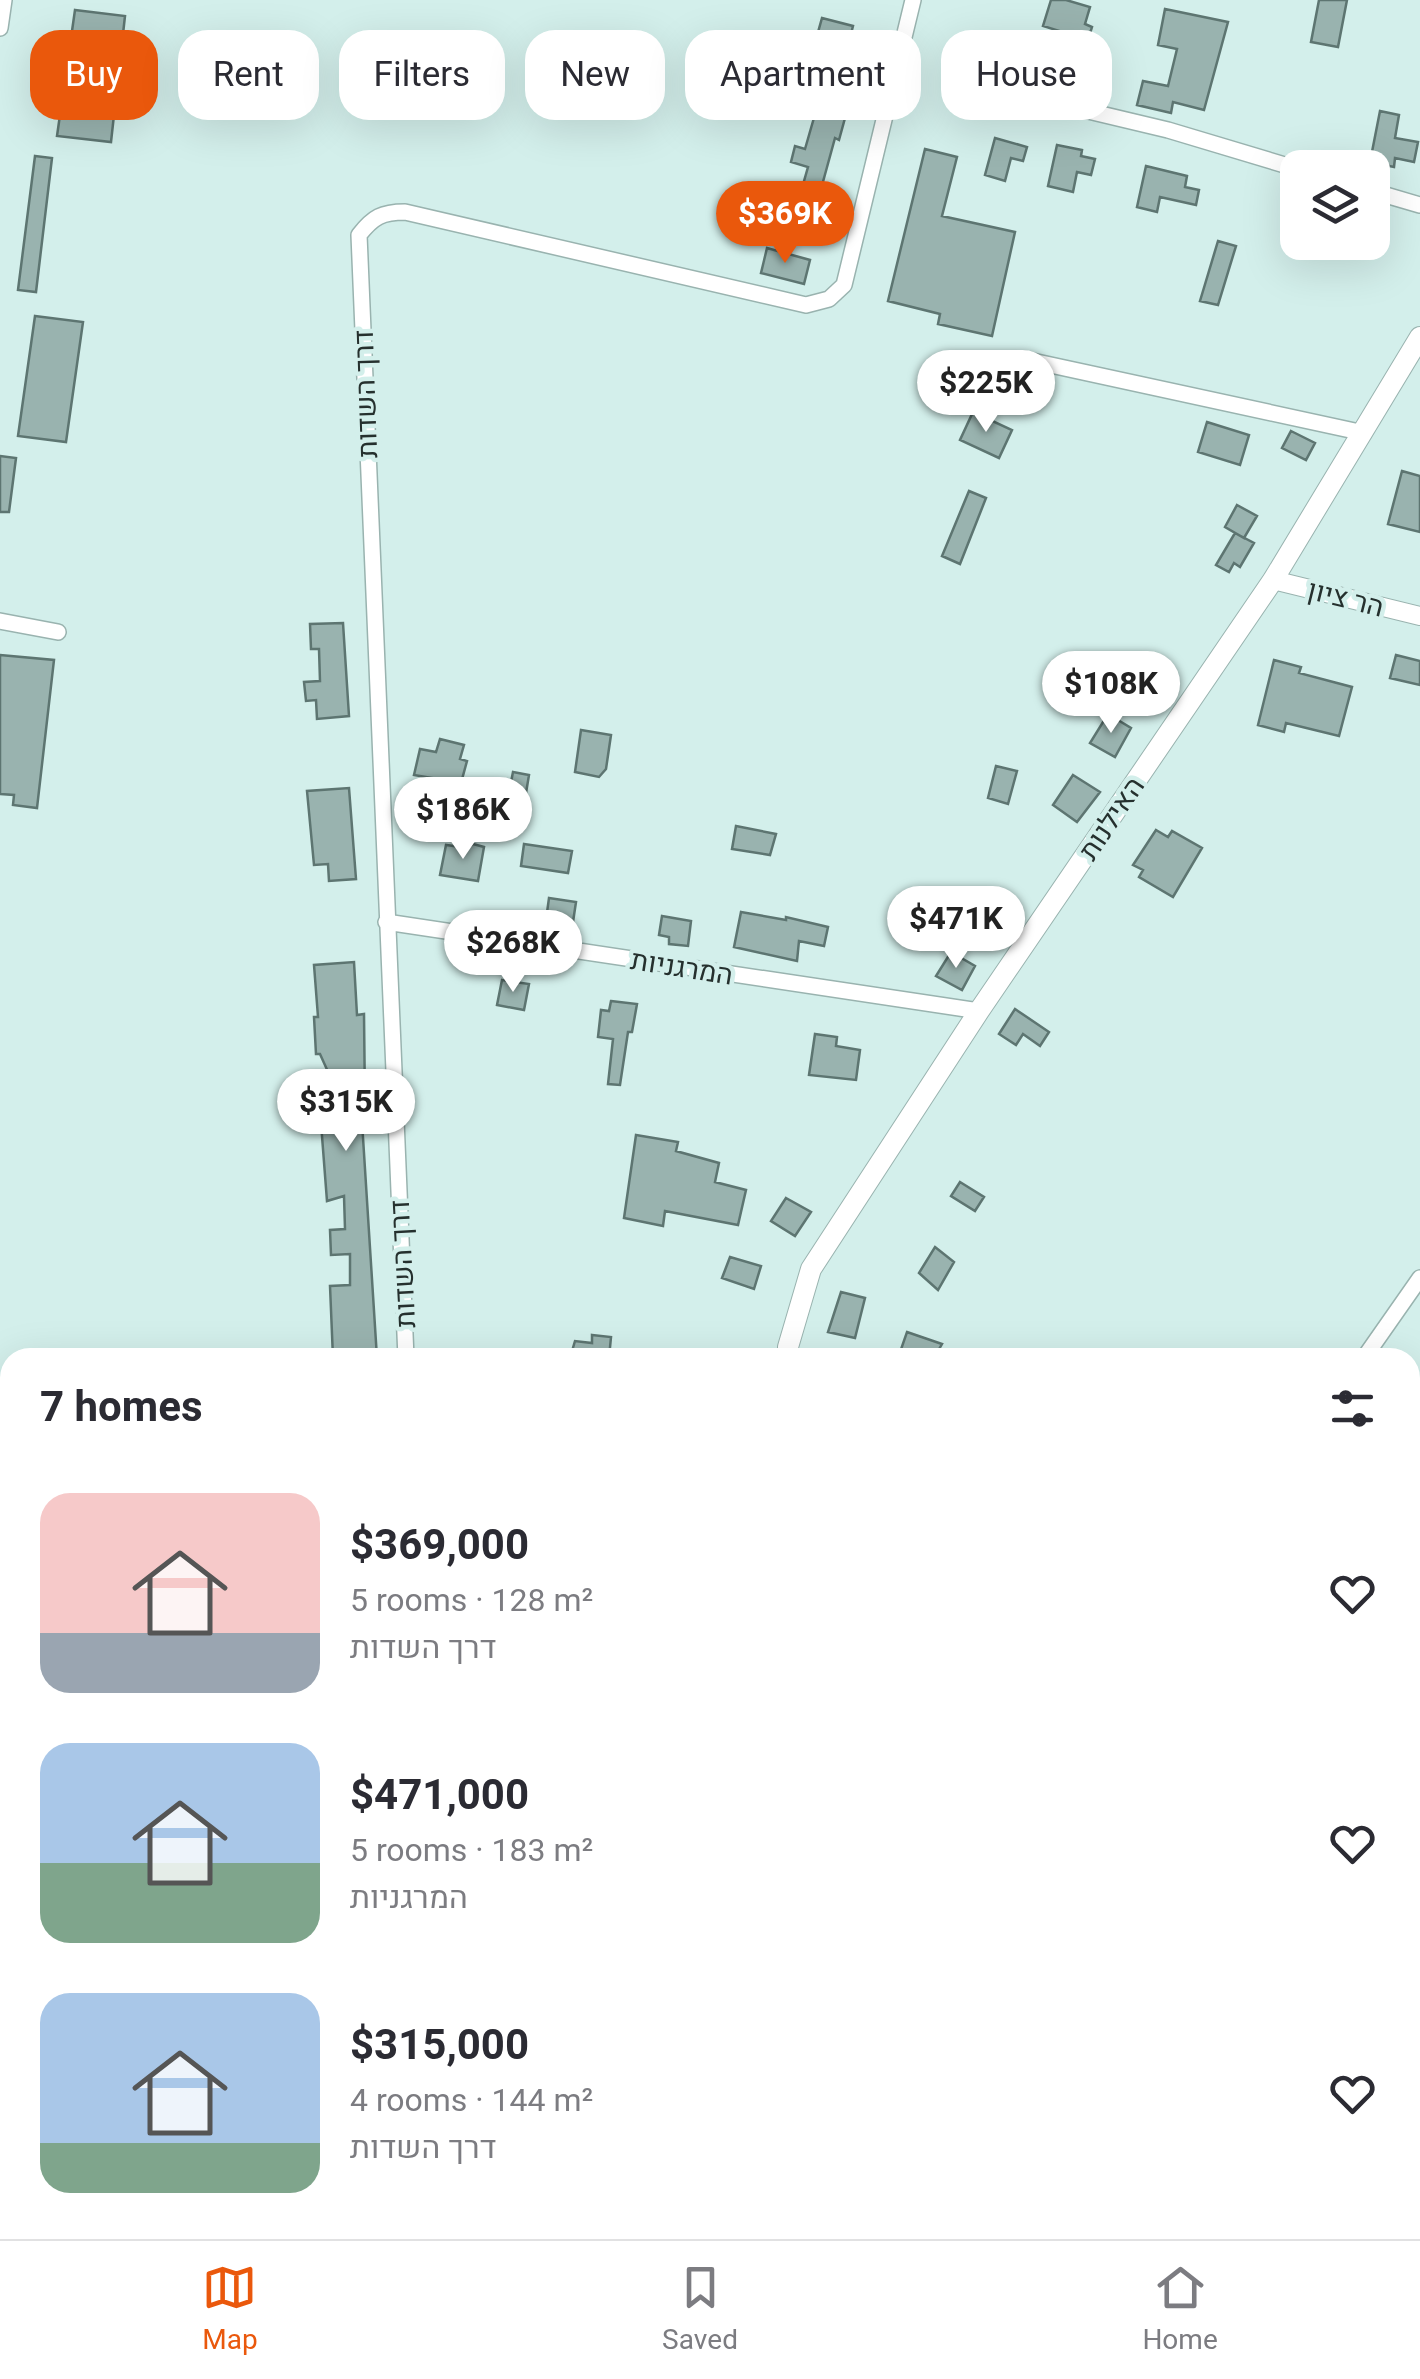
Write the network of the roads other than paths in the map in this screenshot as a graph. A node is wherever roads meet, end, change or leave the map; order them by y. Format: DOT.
graph roads {
  1 [pos="4,0"];
  2 [pos="912,0"];
  3 [pos="0,28"];
  4 [pos="1112,117"];
  5 [pos="1280,164"];
  6 [pos="1390,196"];
  7 [pos="1420,205"];
  8 [pos="1420,337"];
  9 [pos="1023,359"];
  10 [pos="1364,433"];
  11 [pos="1273,580"];
  12 [pos="1420,616"];
  13 [pos="0,621"];
  14 [pos="58,632"];
  15 [pos="386,922"];
  16 [pos="979,1012"];
  17 [pos="1420,1278"];
  18 [pos="406,1348"];
  19 [pos="788,1348"];
  20 [pos="1371,1348"];
  1 -- 3 [label="street"];
  2 -- 15 [label="street, דרך השדות"];
  4 -- 5 [label="street"];
  6 -- 7 [label="street"];
  8 -- 10 [label="main road, האילנות"];
  9 -- 10 [label="street"];
  10 -- 11 [label="main road, האילנות"];
  11 -- 12 [label="street, הר ציון"];
  11 -- 16 [label="main road, האילנות"];
  13 -- 14 [label="street"];
  15 -- 16 [label="street, המרגניות"];
  15 -- 18 [label="street, דרך השדות"];
  16 -- 19 [label="main road, האילנות"];
  17 -- 20 [label="street"];
}
